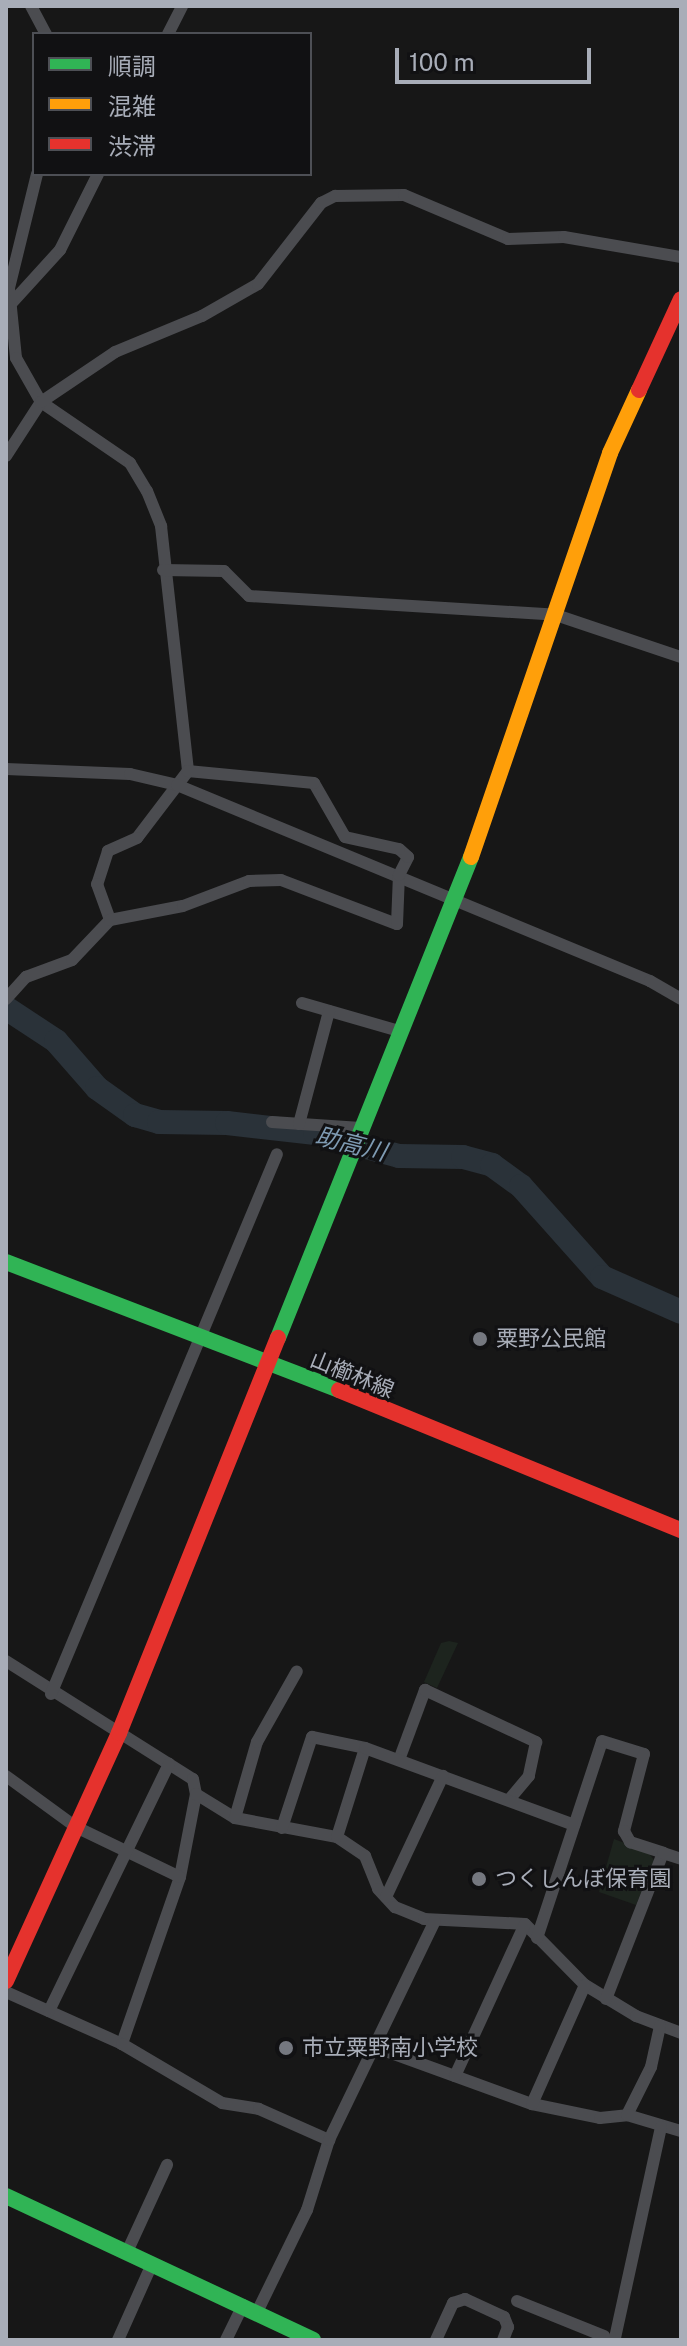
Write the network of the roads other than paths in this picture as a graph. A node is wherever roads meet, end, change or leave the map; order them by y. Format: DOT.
graph roads {
  1 [pos="31,6"];
  2 [pos="182,6"];
  3 [pos="45,32"];
  4 [pos="169,32"];
  5 [pos="36,176"];
  6 [pos="97,176"];
  7 [pos="681,257"];
  8 [pos="681,299"];
  9 [pos="9,306"];
  10 [pos="41,402"];
  11 [pos="6,456"];
  12 [pos="163,570"];
  13 [pos="556,615"];
  14 [pos="681,657"];
  15 [pos="6,769"];
  16 [pos="188,771"];
  17 [pos="177,785"];
  18 [pos="399,875"];
  19 [pos="452,903"];
  20 [pos="110,920"];
  21 [pos="6,999"];
  22 [pos="681,999"];
  23 [pos="302,1003"];
  24 [pos="329,1011"];
  25 [pos="399,1031"];
  26 [pos="272,1122"];
  27 [pos="299,1124"];
  28 [pos="360,1131"];
  29 [pos="277,1154"];
  30 [pos="6,1262"];
  31 [pos="203,1335"];
  32 [pos="267,1365"];
  33 [pos="681,1530"];
  34 [pos="6,1661"];
  35 [pos="297,1671"];
  36 [pos="51,1694"];
  37 [pos="119,1733"];
  38 [pos="365,1748"];
  39 [pos="399,1760"];
  40 [pos="169,1764"];
  41 [pos="6,1776"];
  42 [pos="443,1776"];
  43 [pos="196,1794"];
  44 [pos="509,1800"];
  45 [pos="235,1818"];
  46 [pos="574,1825"];
  47 [pos="76,1827"];
  48 [pos="282,1828"];
  49 [pos="337,1837"];
  50 [pos="127,1853"];
  51 [pos="663,1853"];
  52 [pos="681,1859"];
  53 [pos="180,1877"];
  54 [pos="386,1897"];
  55 [pos="435,1921"];
  56 [pos="525,1924"];
  57 [pos="537,1938"];
  58 [pos="8,1970"];
  59 [pos="585,1985"];
  60 [pos="6,1992"];
  61 [pos="606,1999"];
  62 [pos="49,2011"];
  63 [pos="660,2026"];
  64 [pos="681,2033"];
  65 [pos="122,2044"];
  66 [pos="375,2047"];
  67 [pos="455,2076"];
  68 [pos="532,2104"];
  69 [pos="627,2115"];
  70 [pos="661,2127"];
  71 [pos="681,2131"];
  72 [pos="329,2140"];
  73 [pos="167,2165"];
  74 [pos="6,2196"];
  75 [pos="127,2252"];
  76 [pos="152,2264"];
  77 [pos="517,2301"];
  78 [pos="250,2309"];
  79 [pos="612,2339"];
  80 [pos="118,2340"];
  81 [pos="226,2340"];
  82 [pos="313,2340"];
  83 [pos="436,2340"];
  84 [pos="503,2340"];
  1 -- 3 [label="street"];
  2 -- 4 [label="street"];
  5 -- 9 [label="street"];
  6 -- 9 [label="street"];
  7 -- 10 [label="street"];
  8 -- 13 [label="street"];
  9 -- 10 [label="street"];
  10 -- 11 [label="street"];
  10 -- 12 [label="street"];
  12 -- 13 [label="street"];
  12 -- 16 [label="street"];
  13 -- 14 [label="street"];
  13 -- 19 [label="street"];
  15 -- 17 [label="street"];
  16 -- 17 [label="street"];
  16 -- 18 [label="street"];
  17 -- 18 [label="street"];
  17 -- 20 [label="street"];
  18 -- 19 [label="street"];
  18 -- 20 [label="street"];
  19 -- 22 [label="street"];
  19 -- 25 [label="street"];
  20 -- 21 [label="street"];
  23 -- 24 [label="street"];
  24 -- 25 [label="street"];
  24 -- 27 [label="street"];
  25 -- 28 [label="street"];
  26 -- 27 [label="street"];
  27 -- 28 [label="street"];
  28 -- 32 [label="street"];
  29 -- 31 [label="street"];
  30 -- 31 [label="street, 山櫛林線"];
  31 -- 32 [label="street, 山櫛林線"];
  31 -- 36 [label="street"];
  32 -- 33 [label="street, 山櫛林線"];
  32 -- 37 [label="street"];
  34 -- 36 [label="street"];
  35 -- 45 [label="street"];
  36 -- 37 [label="street"];
  37 -- 40 [label="street"];
  37 -- 47 [label="street"];
  38 -- 39 [label="street"];
  38 -- 48 [label="street"];
  38 -- 49 [label="street"];
  39 -- 42 [label="street"];
  39 -- 44 [label="street"];
  40 -- 43 [label="street"];
  40 -- 50 [label="street"];
  41 -- 47 [label="street"];
  42 -- 44 [label="street"];
  42 -- 54 [label="street"];
  43 -- 45 [label="street"];
  43 -- 53 [label="street"];
  44 -- 46 [label="street"];
  45 -- 48 [label="street"];
  46 -- 51 [label="street"];
  46 -- 57 [label="street"];
  47 -- 50 [label="street"];
  47 -- 58 [label="street"];
  48 -- 49 [label="street"];
  49 -- 54 [label="street"];
  50 -- 53 [label="street"];
  50 -- 62 [label="street"];
  51 -- 52 [label="street"];
  51 -- 61 [label="street"];
  53 -- 65 [label="street"];
  54 -- 55 [label="street"];
  55 -- 56 [label="street"];
  55 -- 66 [label="street"];
  56 -- 57 [label="street"];
  56 -- 67 [label="street"];
  57 -- 59 [label="street"];
  59 -- 61 [label="street"];
  59 -- 68 [label="street"];
  60 -- 62 [label="street"];
  61 -- 63 [label="street"];
  62 -- 65 [label="street"];
  63 -- 64 [label="street"];
  63 -- 69 [label="street"];
  65 -- 72 [label="street"];
  66 -- 67 [label="street"];
  66 -- 72 [label="street"];
  67 -- 68 [label="street"];
  68 -- 69 [label="street"];
  69 -- 70 [label="street"];
  70 -- 71 [label="street"];
  70 -- 79 [label="street"];
  72 -- 78 [label="street"];
  73 -- 75 [label="street"];
  74 -- 75 [label="street"];
  75 -- 76 [label="street"];
  76 -- 78 [label="street"];
  76 -- 80 [label="street"];
  77 -- 79 [label="street"];
  78 -- 81 [label="street"];
  78 -- 82 [label="street"];
  83 -- 84 [label="street"];
}
